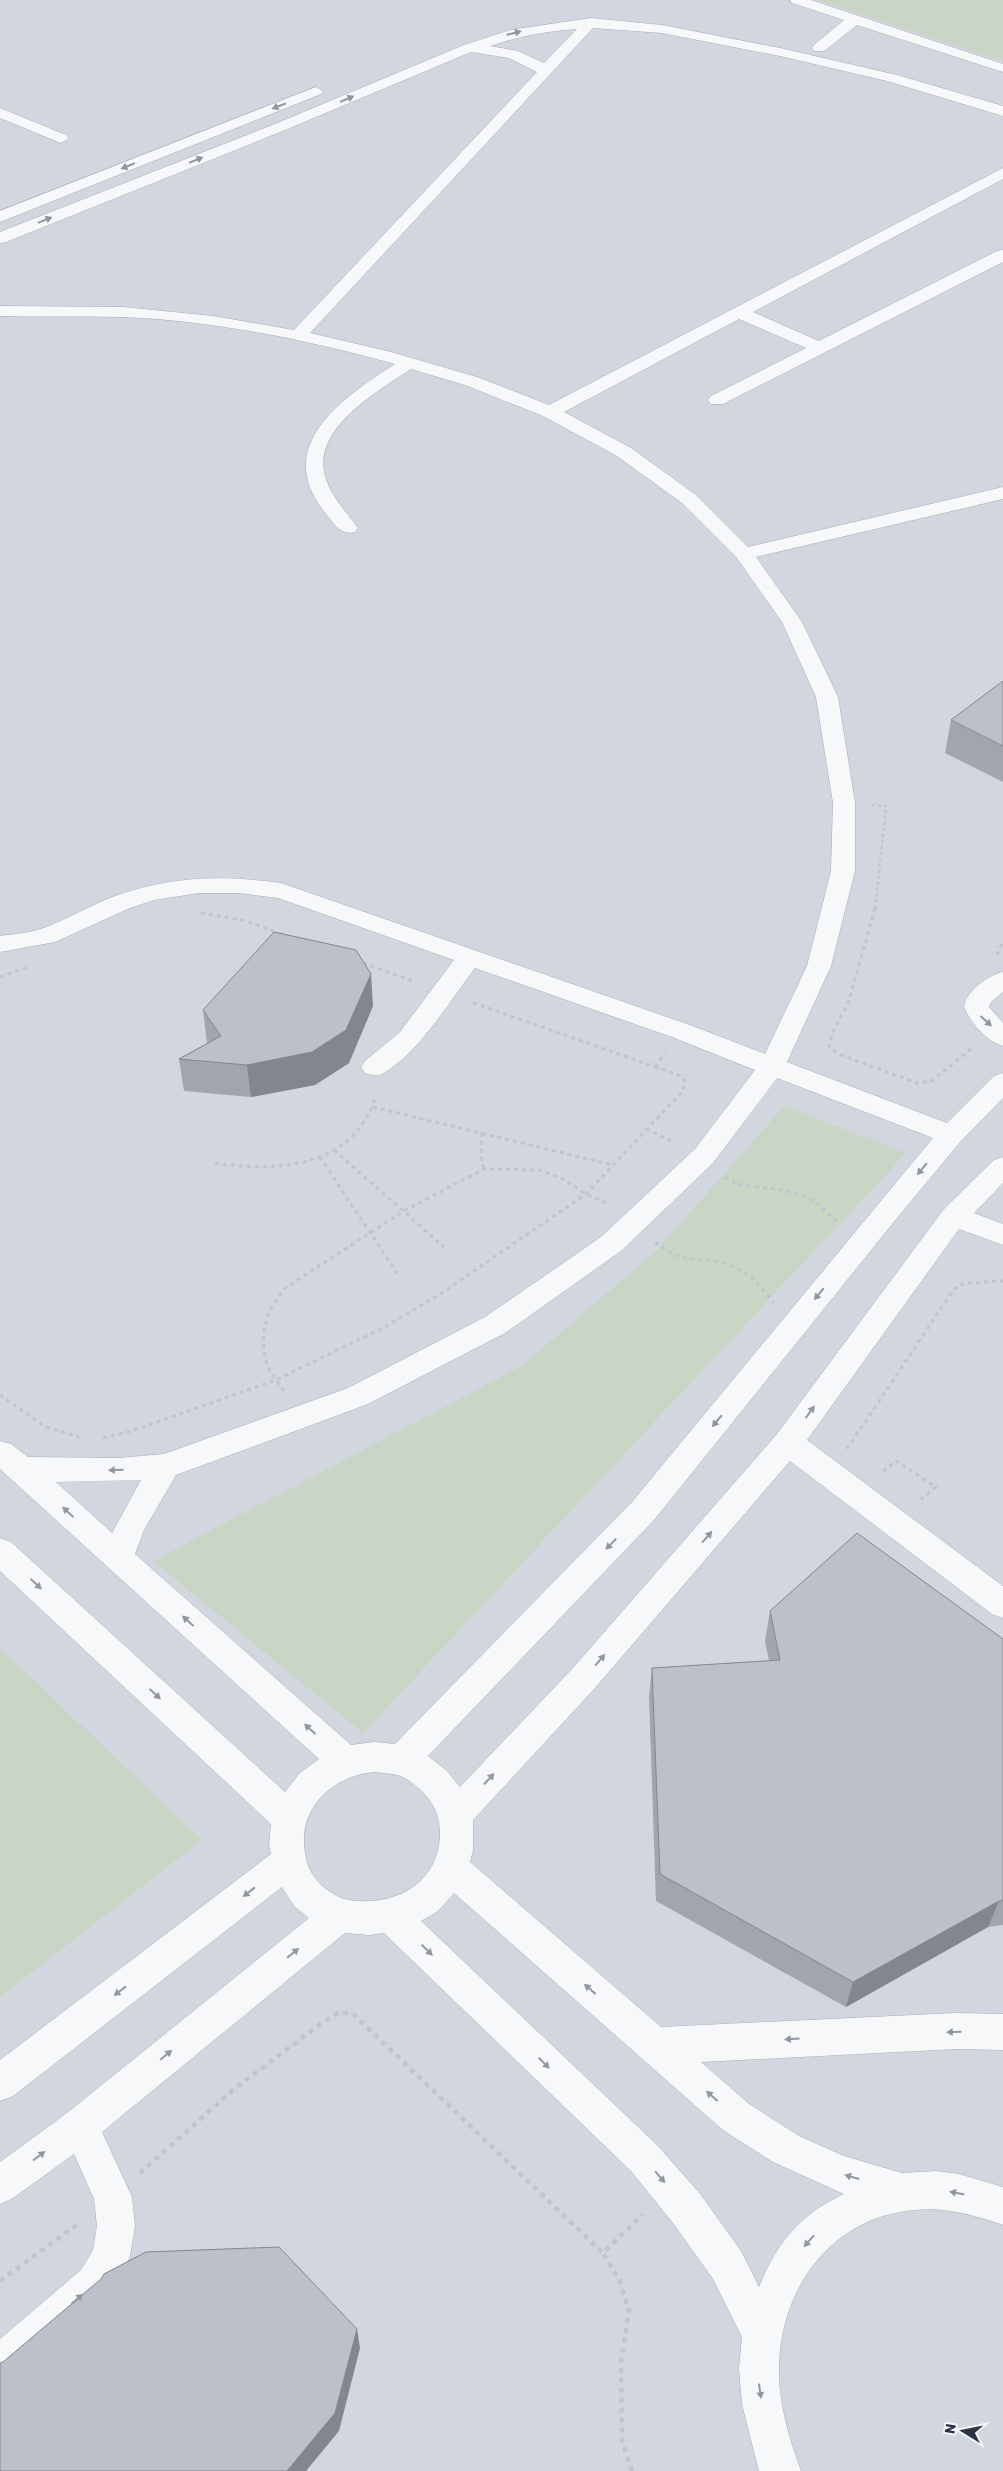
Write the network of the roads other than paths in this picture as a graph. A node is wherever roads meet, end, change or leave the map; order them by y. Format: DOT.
graph roads {
  1 [pos="796,0"];
  2 [pos="855,19"];
  3 [pos="591,22"];
  4 [pos="465,41"];
  5 [pos="820,48"];
  6 [pos="1001,68"];
  7 [pos="546,72"];
  8 [pos="332,86"];
  9 [pos="1003,96"];
  10 [pos="1003,111"];
  11 [pos="0,113"];
  12 [pos="257,114"];
  13 [pos="280,126"];
  14 [pos="61,138"];
  15 [pos="1003,173"];
  16 [pos="0,217"];
  17 [pos="0,238"];
  18 [pos="1003,255"];
  19 [pos="0,311"];
  20 [pos="738,312"];
  21 [pos="722,321"];
  22 [pos="298,336"];
  23 [pos="820,348"];
  24 [pos="804,356"];
  25 [pos="409,363"];
  26 [pos="717,400"];
  27 [pos="550,412"];
  28 [pos="1003,493"];
  29 [pos="348,528"];
  30 [pos="744,554"];
  31 [pos="0,944"];
  32 [pos="470,956"];
  33 [pos="1003,980"];
  34 [pos="1000,1034"];
  35 [pos="772,1066"];
  36 [pos="374,1067"];
  37 [pos="1003,1082"];
  38 [pos="951,1135"];
  39 [pos="1003,1167"];
  40 [pos="954,1216"];
  41 [pos="1003,1235"];
  42 [pos="788,1443"];
  43 [pos="11,1461"];
  44 [pos="165,1466"];
  45 [pos="0,1551"];
  46 [pos="118,1558"];
  47 [pos="1003,1604"];
  48 [pos="401,1761"];
  49 [pos="346,1762"];
  50 [pos="456,1814"];
  51 [pos="289,1818"];
  52 [pos="288,1862"];
  53 [pos="451,1868"];
  54 [pos="340,1916"];
  55 [pos="392,1917"];
  56 [pos="1003,2032"];
  57 [pos="654,2046"];
  58 [pos="0,2083"];
  59 [pos="80,2126"];
  60 [pos="0,2186"];
  61 [pos="898,2191"];
  62 [pos="1003,2206"];
  63 [pos="762,2334"];
  64 [pos="0,2365"];
  65 [pos="780,2471"];
  1 -- 2 [label="street"];
  2 -- 5 [label="street"];
  2 -- 6 [label="street"];
  4 -- 3 [label="street, one-way"];
  3 -- 7 [label="street"];
  3 -- 10 [label="street"];
  4 -- 5 [label="street"];
  4 -- 7 [label="street"];
  13 -- 4 [label="street, one-way"];
  5 -- 9 [label="street"];
  7 -- 22 [label="street"];
  8 -- 12 [label="street, one-way"];
  11 -- 14 [label="street"];
  12 -- 13 [label="street"];
  12 -- 16 [label="street, one-way"];
  17 -- 13 [label="street, one-way"];
  15 -- 20 [label="street"];
  18 -- 23 [label="street"];
  19 -- 22 [label="street"];
  20 -- 21 [label="street"];
  20 -- 23 [label="street"];
  21 -- 24 [label="street"];
  21 -- 27 [label="street"];
  22 -- 25 [label="street"];
  23 -- 24 [label="street"];
  24 -- 26 [label="street"];
  25 -- 27 [label="street"];
  25 -- 29 [label="street"];
  27 -- 30 [label="street"];
  28 -- 30 [label="street"];
  30 -- 35 [label="street"];
  31 -- 32 [label="street"];
  32 -- 35 [label="street"];
  32 -- 36 [label="street"];
  33 -- 34 [label="street, one-way"];
  35 -- 38 [label="street"];
  35 -- 44 [label="street"];
  37 -- 38 [label="street"];
  38 -- 48 [label="street, one-way"];
  39 -- 40 [label="street"];
  40 -- 41 [label="street"];
  42 -- 40 [label="street, one-way"];
  42 -- 47 [label="street"];
  50 -- 42 [label="street, one-way"];
  44 -- 43 [label="street, one-way"];
  46 -- 43 [label="street, one-way"];
  44 -- 46 [label="street"];
  45 -- 51 [label="street, one-way"];
  49 -- 46 [label="street, one-way"];
  48 -- 49 [label="street"];
  48 -- 50 [label="street"];
  49 -- 51 [label="street"];
  50 -- 53 [label="street"];
  51 -- 52 [label="street"];
  52 -- 54 [label="street"];
  52 -- 58 [label="street, one-way"];
  53 -- 55 [label="street"];
  57 -- 53 [label="street, one-way"];
  54 -- 55 [label="street"];
  59 -- 54 [label="street, one-way"];
  55 -- 63 [label="street, one-way"];
  56 -- 57 [label="street, one-way"];
  61 -- 57 [label="street, one-way"];
  60 -- 59 [label="street, one-way"];
  64 -- 59 [label="street, one-way"];
  62 -- 61 [label="street, one-way"];
  61 -- 63 [label="street, one-way"];
  63 -- 65 [label="street, one-way"];
}
